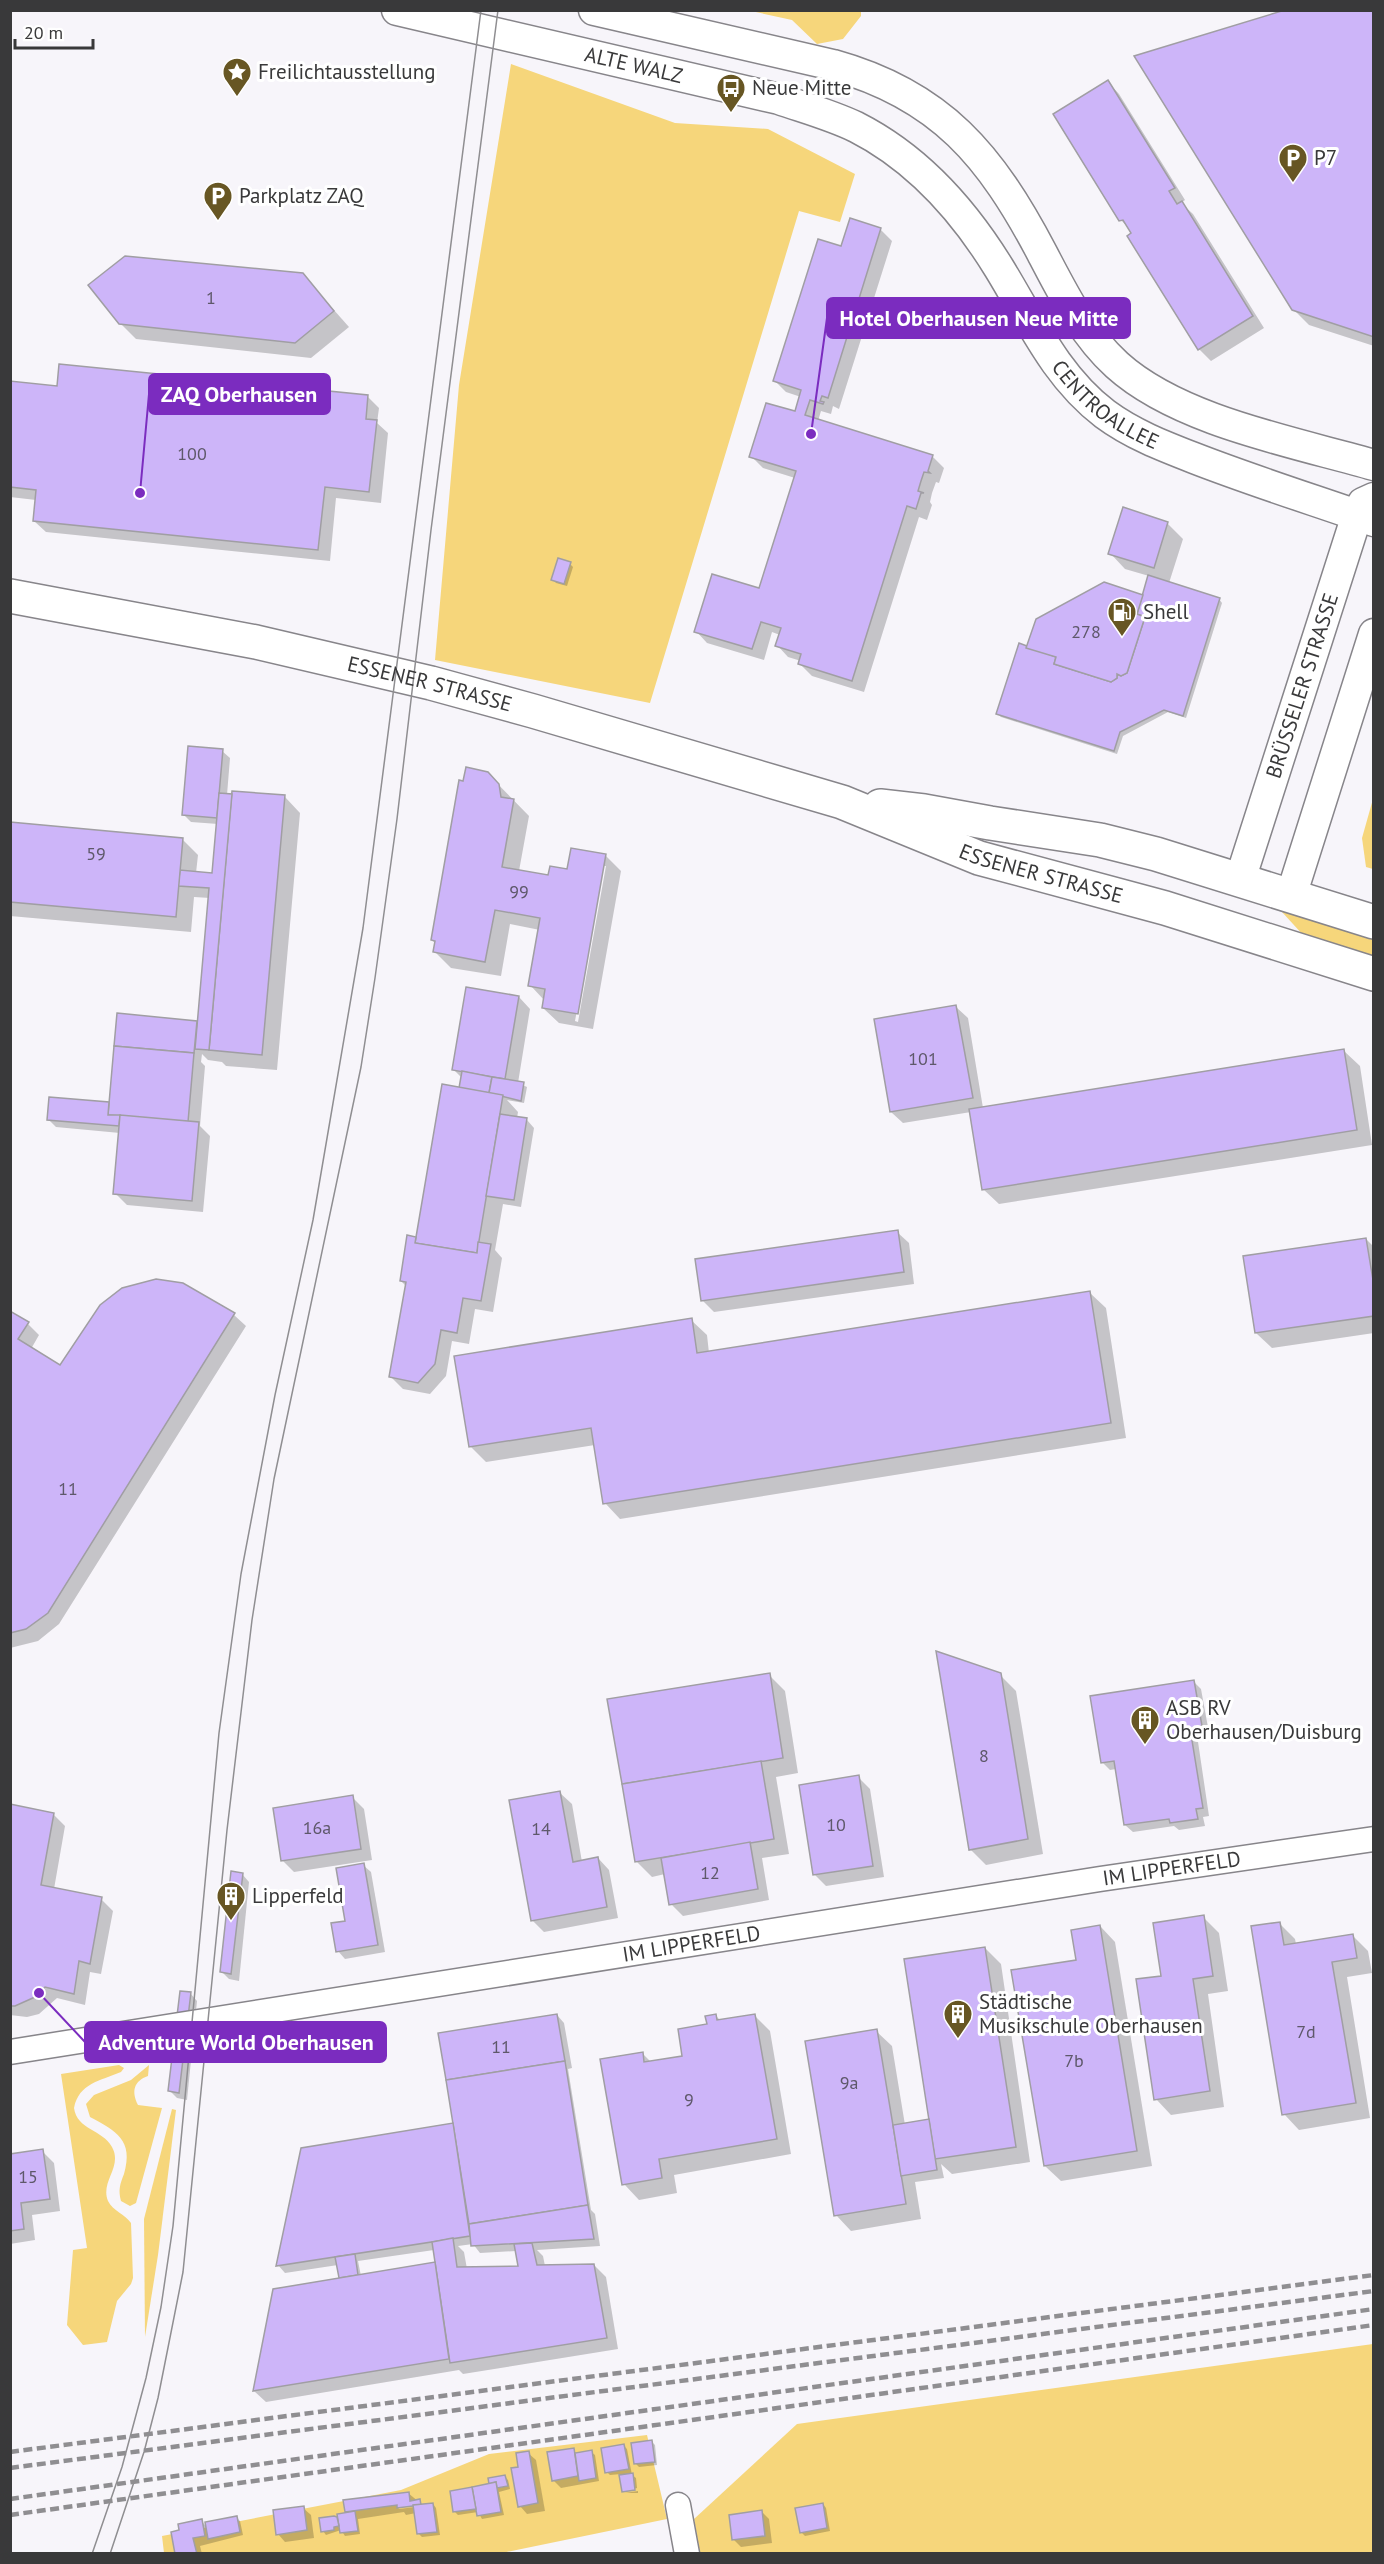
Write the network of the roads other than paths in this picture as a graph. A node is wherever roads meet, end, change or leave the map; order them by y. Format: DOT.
graph roads {
  1 [pos="397,10"];
  2 [pos="594,10"];
  3 [pos="903,92"];
  4 [pos="867,133"];
  5 [pos="1374,465"];
  6 [pos="1368,511"];
  7 [pos="10,596"];
  8 [pos="1374,634"];
  9 [pos="842,802"];
  10 [pos="1240,880"];
  11 [pos="1291,896"];
  12 [pos="1374,922"];
  13 [pos="1244,933"];
  14 [pos="1374,974"];
  15 [pos="1374,1839"];
  16 [pos="10,2052"];
  17 [pos="678,2505"];
  18 [pos="687,2553"];
  1 -- 4 [label="street, ALTE WALZ"];
  2 -- 3 [label="street, ALTE WALZ"];
  3 -- 5 [label="street, CENTROALLEE"];
  4 -- 6 [label="street, CENTROALLEE"];
  6 -- 10 [label="street, BRÜSSELER STRASSE"];
  7 -- 9 [label="main road, ESSENER STRASSE"];
  8 -- 11 [label="street"];
  9 -- 10 [label="main road, ESSENER STRASSE"];
  9 -- 13 [label="main road, ESSENER STRASSE"];
  10 -- 11 [label="main road, ESSENER STRASSE"];
  10 -- 13 [label="main road"];
  11 -- 12 [label="main road, ESSENER STRASSE"];
  11 -- 13 [label="main road"];
  13 -- 14 [label="main road, ESSENER STRASSE"];
  15 -- 16 [label="street, IM LIPPERFELD"];
  17 -- 18 [label="street"];
}
